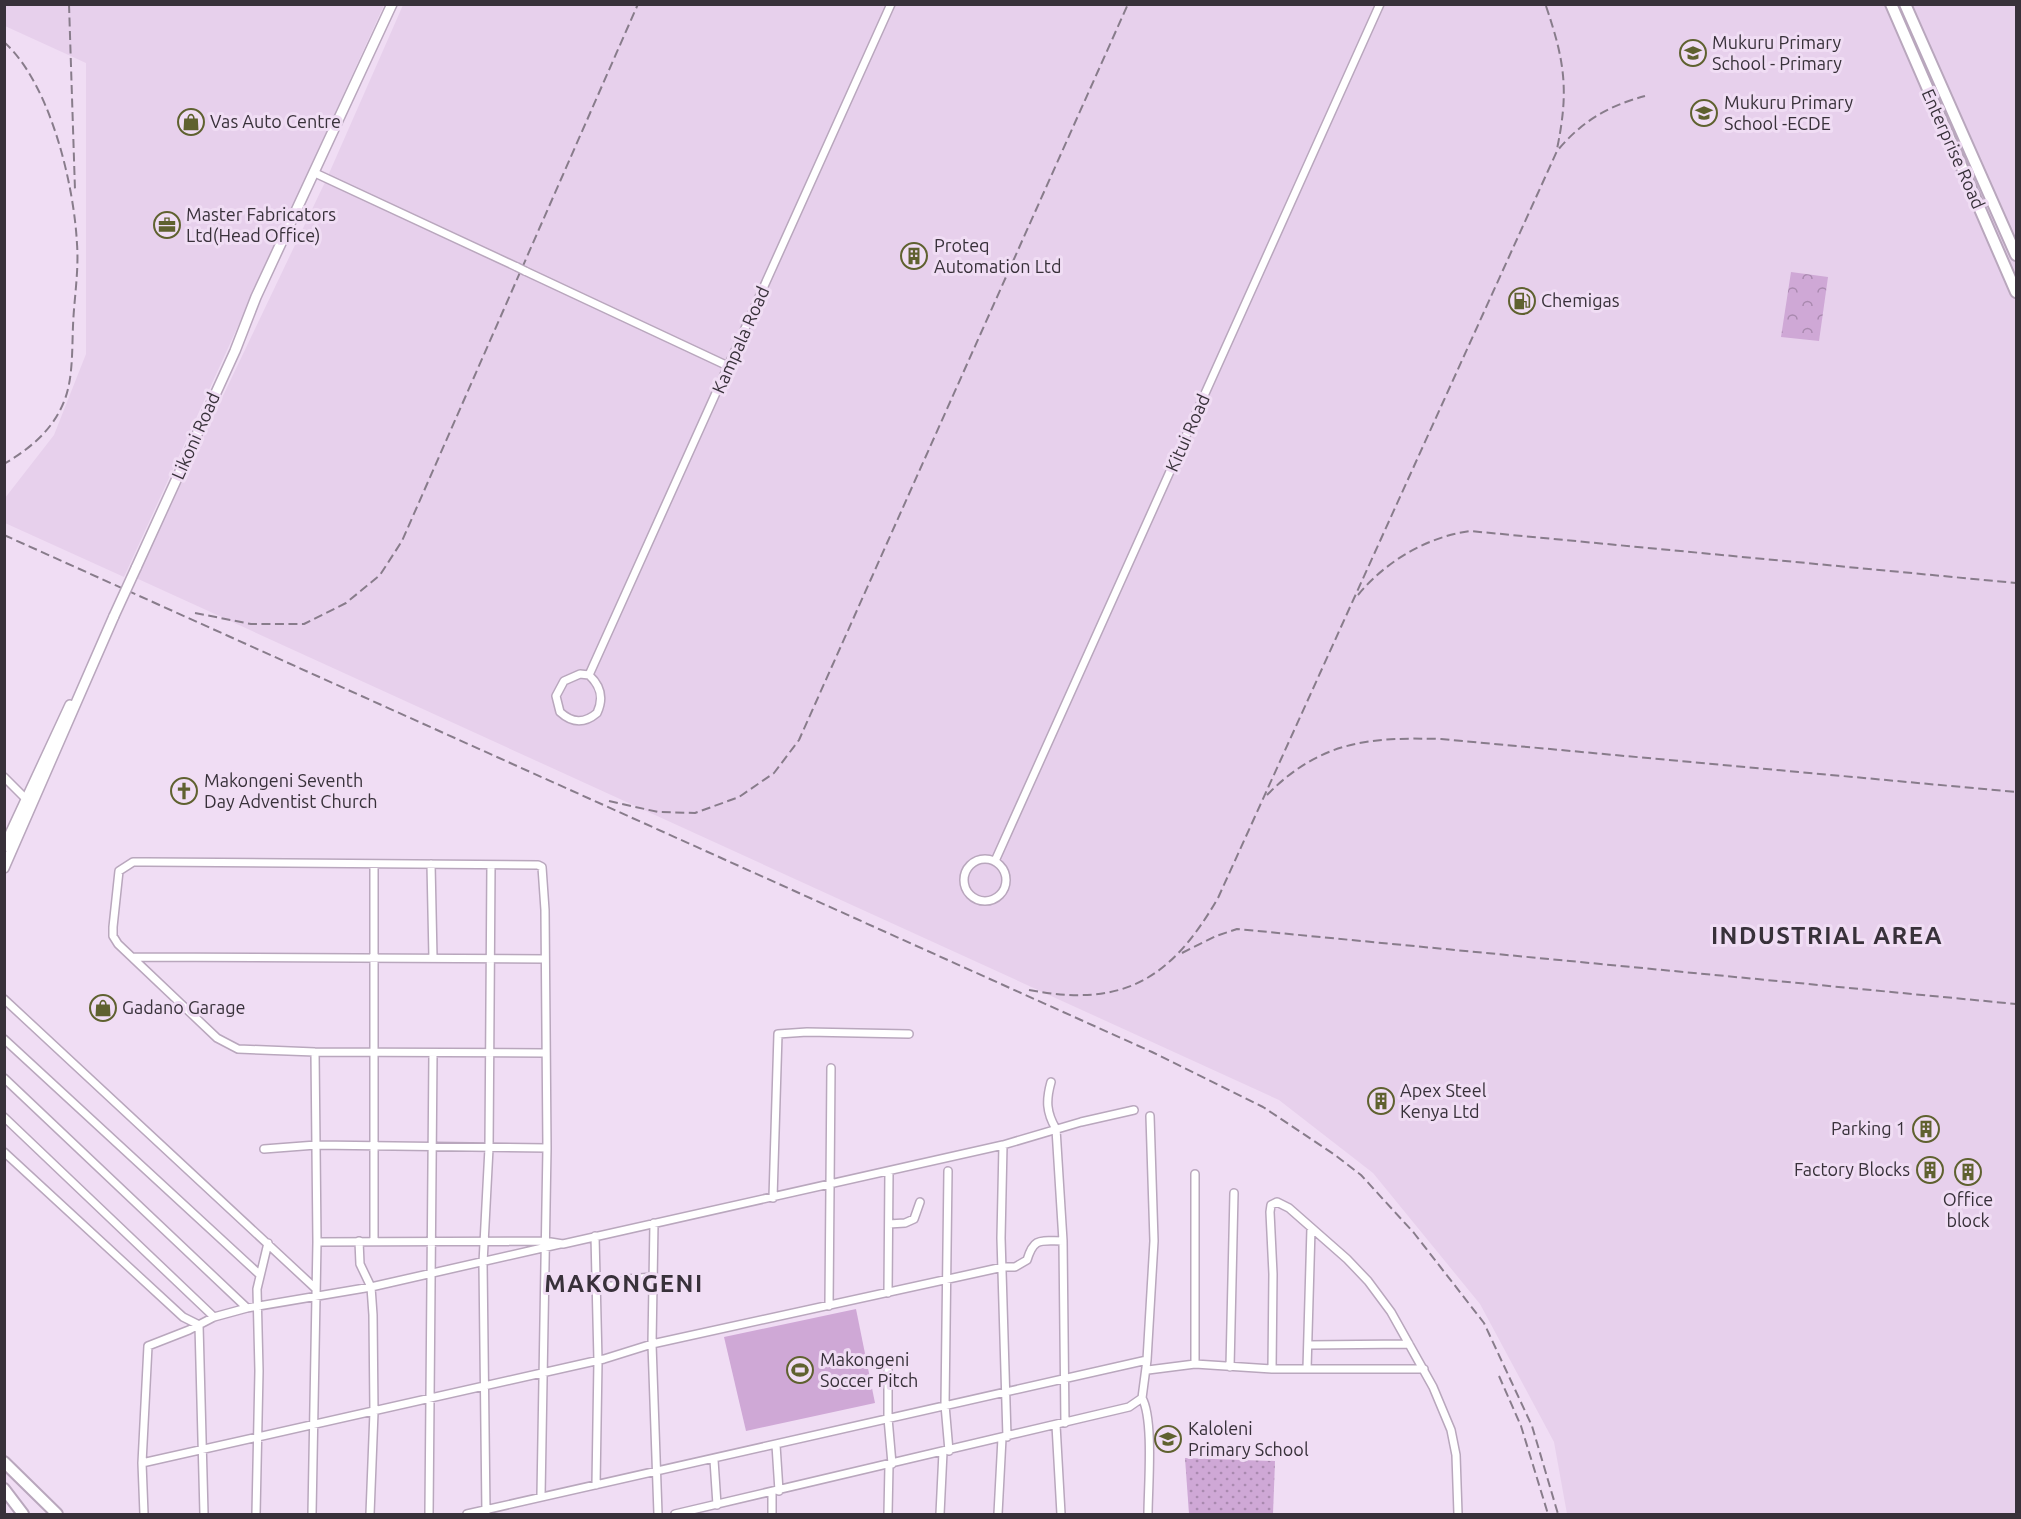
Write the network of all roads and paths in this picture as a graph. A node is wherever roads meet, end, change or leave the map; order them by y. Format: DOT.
graph roads {
  1 [pos="386,4"];
  2 [pos="392,4"];
  3 [pos="891,4"];
  4 [pos="1380,4"];
  5 [pos="1891,4"];
  6 [pos="1905,4"];
  7 [pos="315,173"];
  8 [pos="2016,255"];
  9 [pos="2016,292"];
  10 [pos="730,367"];
  11 [pos="135,567"];
  12 [pos="113,615"];
  13 [pos="589,675"];
  14 [pos="4,777"];
  15 [pos="26,799"];
  16 [pos="4,847"];
  17 [pos="995,861"];
  18 [pos="374,864"];
  19 [pos="431,864"];
  20 [pos="491,865"];
  21 [pos="4,868"];
  22 [pos="132,957"];
  23 [pos="376,958"];
  24 [pos="433,958"];
  25 [pos="492,959"];
  26 [pos="545,959"];
  27 [pos="4,999"];
  28 [pos="909,1034"];
  29 [pos="4,1039"];
  30 [pos="315,1052"];
  31 [pos="375,1053"];
  32 [pos="433,1053"];
  33 [pos="544,1053"];
  34 [pos="490,1054"];
  35 [pos="831,1068"];
  36 [pos="4,1078"];
  37 [pos="1051,1082"];
  38 [pos="1134,1110"];
  39 [pos="1150,1116"];
  40 [pos="4,1117"];
  41 [pos="1056,1130"];
  42 [pos="316,1145"];
  43 [pos="1003,1145"];
  44 [pos="374,1146"];
  45 [pos="432,1148"];
  46 [pos="489,1148"];
  47 [pos="547,1148"];
  48 [pos="264,1149"];
  49 [pos="4,1152"];
  50 [pos="889,1171"];
  51 [pos="948,1171"];
  52 [pos="1195,1174"];
  53 [pos="829,1185"];
  54 [pos="1234,1193"];
  55 [pos="773,1198"];
  56 [pos="920,1202"];
  57 [pos="654,1223"];
  58 [pos="889,1224"];
  59 [pos="1311,1228"];
  60 [pos="595,1236"];
  61 [pos="359,1241"];
  62 [pos="374,1241"];
  63 [pos="484,1241"];
  64 [pos="544,1241"];
  65 [pos="1062,1241"];
  66 [pos="317,1242"];
  67 [pos="432,1242"];
  68 [pos="268,1243"];
  69 [pos="563,1244"];
  70 [pos="543,1250"];
  71 [pos="483,1263"];
  72 [pos="1003,1267"];
  73 [pos="259,1274"];
  74 [pos="430,1274"];
  75 [pos="653,1277"];
  76 [pos="947,1280"];
  77 [pos="596,1286"];
  78 [pos="371,1287"];
  79 [pos="315,1292"];
  80 [pos="888,1293"];
  81 [pos="258,1306"];
  82 [pos="829,1306"];
  83 [pos="247,1308"];
  84 [pos="214,1317"];
  85 [pos="199,1325"];
  86 [pos="652,1344"];
  87 [pos="1409,1344"];
  88 [pos="1309,1345"];
  89 [pos="1147,1360"];
  90 [pos="598,1361"];
  91 [pos="1196,1364"];
  92 [pos="888,1366"];
  93 [pos="1230,1367"];
  94 [pos="1272,1369"];
  95 [pos="1307,1369"];
  96 [pos="1424,1369"];
  97 [pos="1148,1370"];
  98 [pos="542,1372"];
  99 [pos="1063,1380"];
  100 [pos="483,1386"];
  101 [pos="1004,1392"];
  102 [pos="1142,1398"];
  103 [pos="431,1399"];
  104 [pos="945,1405"];
  105 [pos="374,1412"];
  106 [pos="888,1418"];
  107 [pos="1065,1423"];
  108 [pos="313,1424"];
  109 [pos="1056,1425"];
  110 [pos="258,1438"];
  111 [pos="1005,1438"];
  112 [pos="776,1445"];
  113 [pos="204,1450"];
  114 [pos="946,1452"];
  115 [pos="714,1460"];
  116 [pos="4,1462"];
  117 [pos="142,1463"];
  118 [pos="890,1465"];
  119 [pos="656,1472"];
  120 [pos="596,1485"];
  121 [pos="4,1489"];
  122 [pos="775,1491"];
  123 [pos="541,1496"];
  124 [pos="717,1505"];
  125 [pos="486,1512"];
  126 [pos="23,1515"];
  127 [pos="57,1515"];
  128 [pos="144,1515"];
  129 [pos="204,1515"];
  130 [pos="256,1515"];
  131 [pos="312,1515"];
  132 [pos="370,1515"];
  133 [pos="429,1515"];
  134 [pos="467,1515"];
  135 [pos="658,1515"];
  136 [pos="675,1515"];
  137 [pos="772,1515"];
  138 [pos="888,1515"];
  139 [pos="940,1515"];
  140 [pos="998,1515"];
  141 [pos="1061,1515"];
  142 [pos="1148,1515"];
  143 [pos="1458,1515"];
  1 -- 11 [label="street, Likoni Road"];
  2 -- 7 [label="street, Likoni Road"];
  3 -- 10 [label="street, Kampala Road"];
  4 -- 17 [label="street, Kitui Road"];
  5 -- 9 [label="main road, Enterprise Road"];
  6 -- 8 [label="main road, Enterprise Road"];
  7 -- 10 [label="street, bridge"];
  7 -- 11 [label="street, Likoni Road"];
  10 -- 13 [label="street, Kampala Road"];
  11 -- 12 [label="street, Likoni Road, bridge"];
  12 -- 15 [label="street, Likoni Road"];
  12 -- 21 [label="street, Likoni Road"];
  13 -- 13 [label="street"];
  14 -- 15 [label="street"];
  15 -- 16 [label="street, Likoni Road"];
  17 -- 17 [label="street"];
  18 -- 19 [label="street"];
  18 -- 22 [label="street"];
  18 -- 23 [label="street"];
  19 -- 20 [label="street"];
  19 -- 24 [label="street"];
  20 -- 25 [label="street"];
  20 -- 26 [label="street"];
  22 -- 23 [label="street"];
  22 -- 30 [label="street"];
  23 -- 24 [label="street"];
  23 -- 31 [label="street"];
  24 -- 25 [label="street"];
  25 -- 26 [label="street"];
  25 -- 34 [label="street"];
  26 -- 33 [label="street"];
  27 -- 68 [label="street"];
  28 -- 55 [label="street"];
  29 -- 73 [label="street"];
  30 -- 31 [label="street"];
  30 -- 42 [label="street"];
  31 -- 32 [label="street"];
  31 -- 44 [label="street"];
  32 -- 34 [label="street"];
  32 -- 45 [label="street"];
  33 -- 34 [label="street"];
  33 -- 47 [label="street"];
  34 -- 46 [label="street"];
  35 -- 53 [label="street"];
  36 -- 83 [label="street"];
  37 -- 41 [label="street"];
  38 -- 41 [label="street"];
  39 -- 89 [label="street"];
  40 -- 84 [label="street"];
  41 -- 43 [label="street"];
  41 -- 65 [label="street"];
  42 -- 44 [label="street"];
  42 -- 48 [label="street"];
  42 -- 66 [label="street"];
  43 -- 50 [label="street"];
  43 -- 72 [label="street"];
  44 -- 45 [label="street"];
  44 -- 62 [label="street"];
  45 -- 46 [label="street"];
  45 -- 67 [label="street"];
  46 -- 47 [label="street"];
  46 -- 63 [label="street"];
  47 -- 64 [label="street"];
  49 -- 85 [label="street"];
  50 -- 53 [label="street"];
  50 -- 58 [label="street"];
  51 -- 76 [label="street"];
  52 -- 91 [label="street"];
  53 -- 55 [label="street"];
  53 -- 82 [label="street"];
  54 -- 93 [label="street"];
  55 -- 57 [label="street"];
  56 -- 58 [label="street"];
  57 -- 60 [label="street"];
  57 -- 75 [label="street"];
  58 -- 80 [label="street"];
  59 -- 87 [label="street"];
  59 -- 88 [label="street"];
  59 -- 94 [label="street"];
  60 -- 69 [label="street"];
  60 -- 77 [label="street"];
  61 -- 62 [label="street"];
  61 -- 66 [label="street"];
  61 -- 78 [label="street"];
  62 -- 67 [label="street"];
  63 -- 64 [label="street"];
  63 -- 67 [label="street"];
  63 -- 71 [label="street"];
  64 -- 69 [label="street"];
  64 -- 70 [label="street"];
  65 -- 72 [label="street"];
  65 -- 99 [label="street"];
  66 -- 79 [label="street"];
  67 -- 74 [label="street"];
  68 -- 73 [label="street"];
  68 -- 79 [label="street"];
  69 -- 70 [label="street"];
  70 -- 71 [label="street"];
  70 -- 98 [label="street"];
  71 -- 74 [label="street"];
  71 -- 100 [label="street"];
  72 -- 76 [label="street"];
  72 -- 101 [label="street"];
  73 -- 81 [label="street"];
  74 -- 78 [label="street"];
  74 -- 103 [label="street"];
  75 -- 77 [label="street"];
  75 -- 86 [label="street"];
  76 -- 80 [label="street"];
  76 -- 104 [label="street"];
  77 -- 90 [label="street"];
  78 -- 79 [label="street"];
  78 -- 105 [label="street"];
  79 -- 81 [label="street"];
  79 -- 108 [label="street"];
  80 -- 82 [label="street"];
  81 -- 83 [label="street"];
  81 -- 110 [label="street"];
  82 -- 86 [label="street"];
  83 -- 84 [label="street"];
  84 -- 85 [label="street"];
  85 -- 113 [label="street"];
  85 -- 117 [label="street"];
  86 -- 90 [label="street"];
  86 -- 119 [label="street"];
  87 -- 88 [label="street"];
  87 -- 96 [label="street"];
  88 -- 95 [label="street"];
  89 -- 97 [label="street"];
  89 -- 99 [label="street"];
  90 -- 98 [label="street"];
  90 -- 120 [label="street"];
  91 -- 93 [label="street"];
  91 -- 97 [label="street"];
  92 -- 106 [label="street"];
  93 -- 94 [label="street"];
  94 -- 95 [label="street"];
  95 -- 96 [label="street"];
  96 -- 143 [label="street"];
  97 -- 102 [label="street"];
  98 -- 100 [label="street"];
  98 -- 123 [label="street"];
  99 -- 101 [label="street"];
  99 -- 107 [label="street"];
  100 -- 103 [label="street"];
  100 -- 125 [label="street"];
  101 -- 104 [label="street"];
  101 -- 111 [label="street"];
  102 -- 107 [label="street"];
  102 -- 142 [label="street"];
  103 -- 105 [label="street"];
  103 -- 133 [label="street"];
  104 -- 106 [label="street"];
  104 -- 114 [label="street"];
  105 -- 108 [label="street"];
  105 -- 132 [label="street"];
  106 -- 112 [label="street"];
  106 -- 118 [label="street"];
  107 -- 109 [label="street"];
  108 -- 110 [label="street"];
  108 -- 131 [label="street"];
  109 -- 111 [label="street"];
  109 -- 141 [label="street"];
  110 -- 113 [label="street"];
  110 -- 130 [label="street"];
  111 -- 114 [label="street"];
  111 -- 140 [label="street"];
  112 -- 115 [label="street"];
  112 -- 122 [label="street"];
  113 -- 117 [label="street"];
  113 -- 129 [label="street"];
  114 -- 118 [label="street"];
  114 -- 139 [label="street"];
  115 -- 119 [label="street"];
  115 -- 124 [label="street"];
  116 -- 127 [label="main road"];
  117 -- 128 [label="street"];
  118 -- 122 [label="street"];
  118 -- 138 [label="street"];
  119 -- 120 [label="street"];
  119 -- 135 [label="street"];
  120 -- 123 [label="street"];
  121 -- 126 [label="main road"];
  122 -- 124 [label="street"];
  122 -- 137 [label="street"];
  123 -- 125 [label="street"];
  124 -- 136 [label="street"];
  125 -- 134 [label="street"];
}
